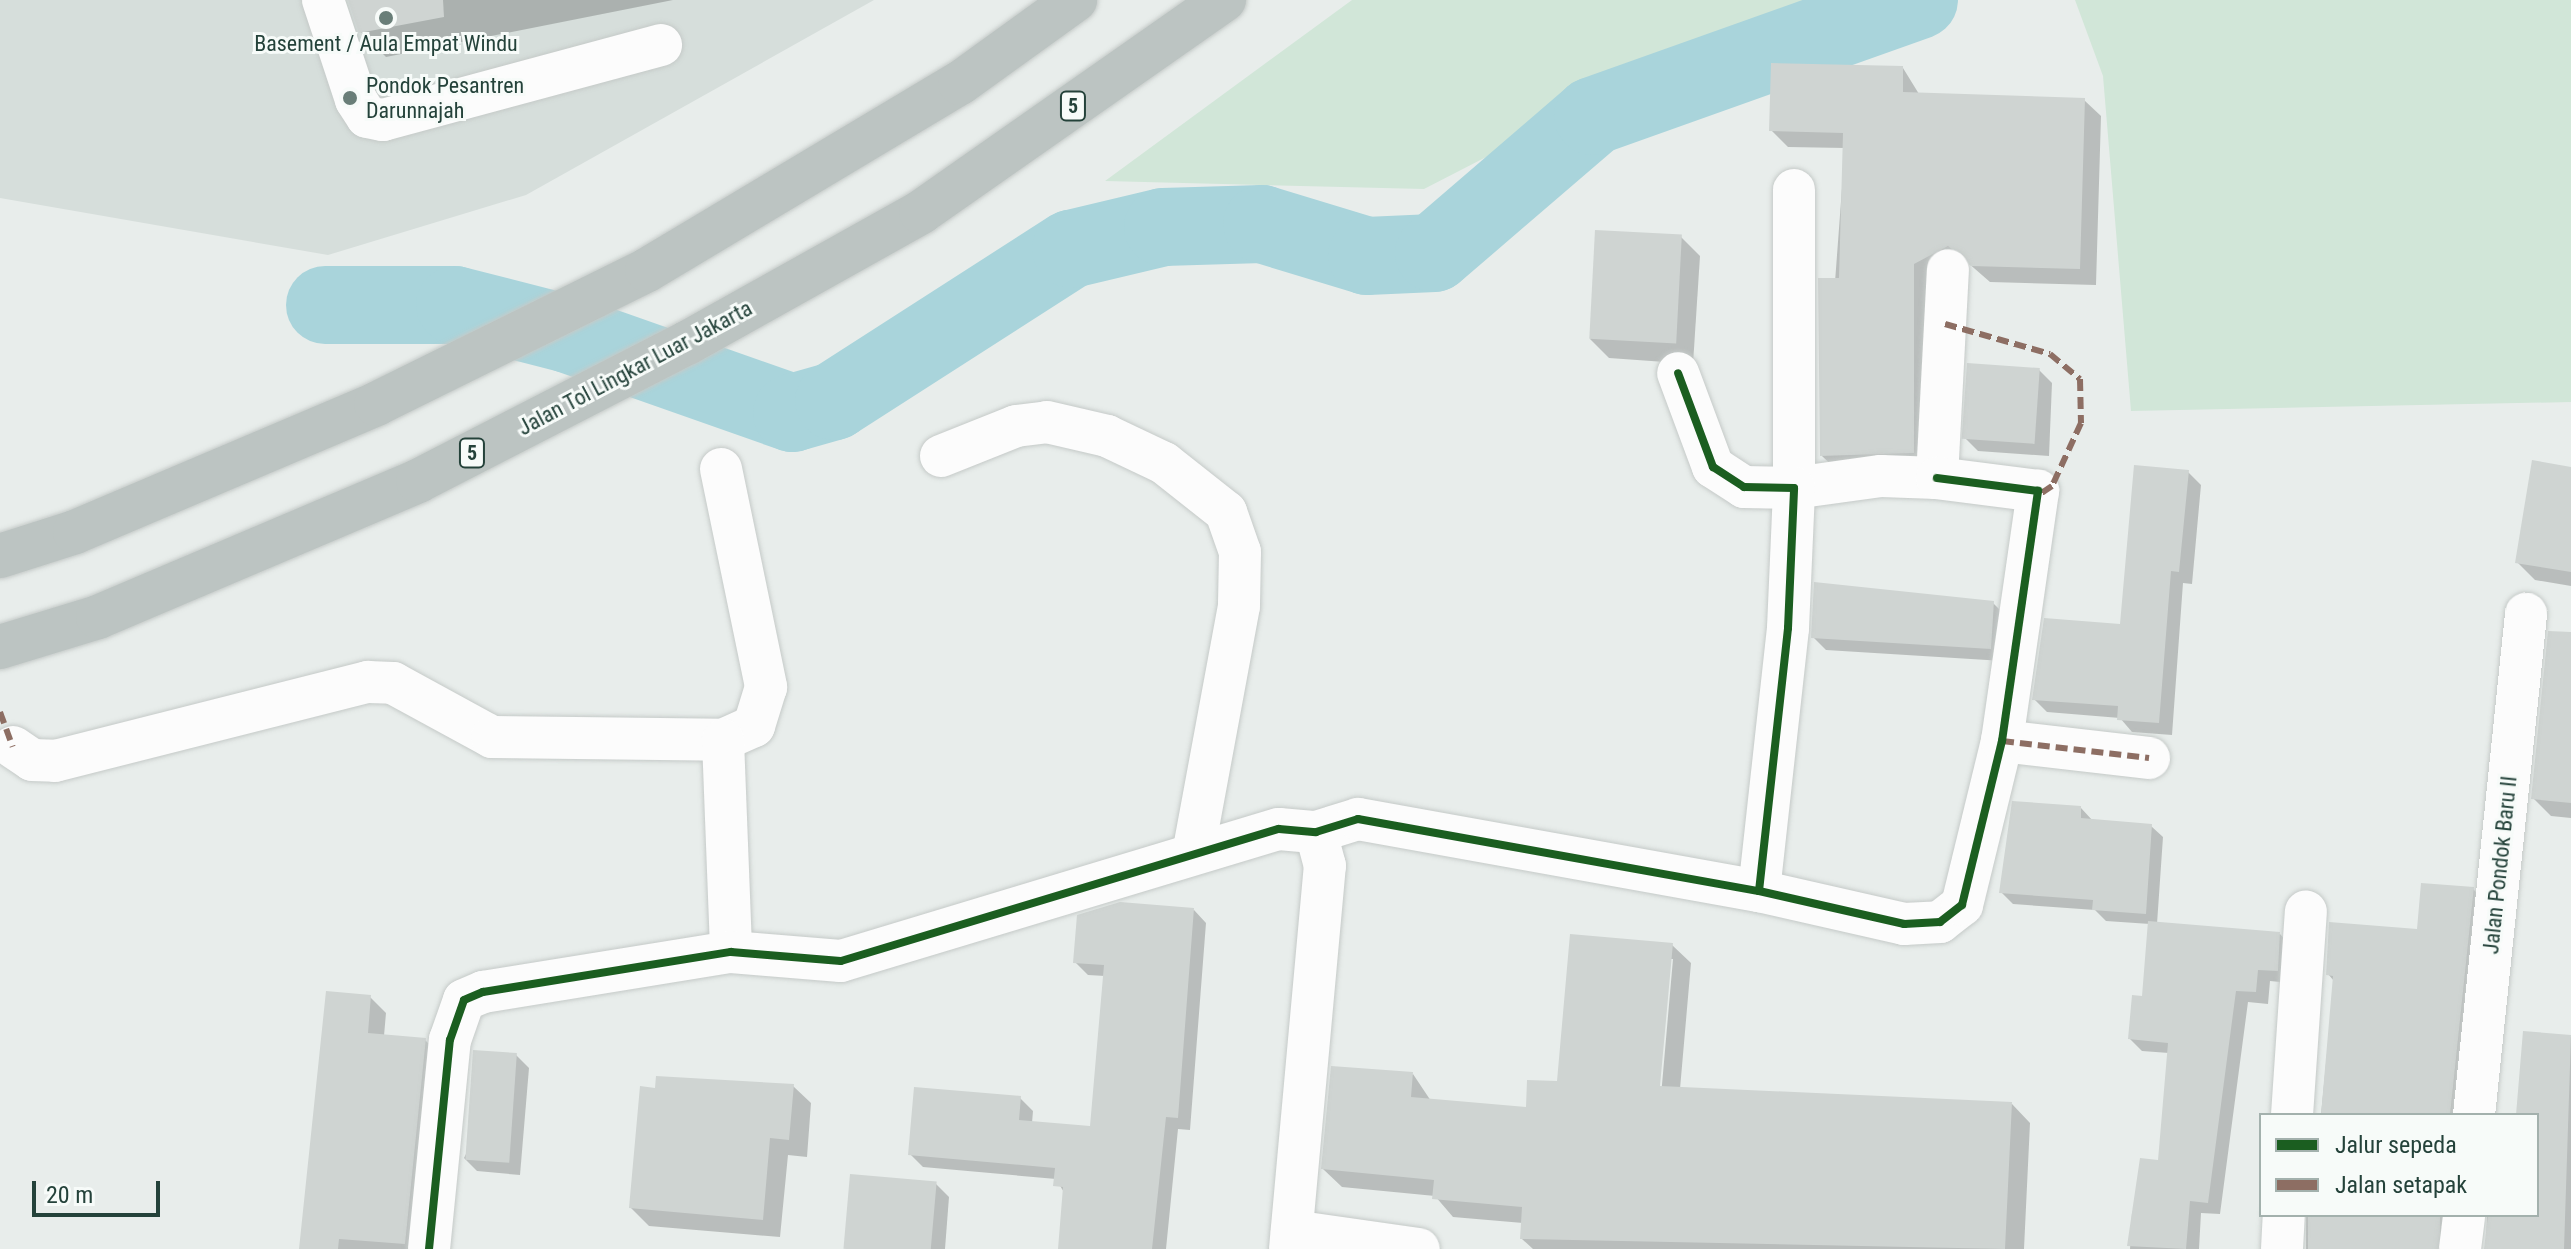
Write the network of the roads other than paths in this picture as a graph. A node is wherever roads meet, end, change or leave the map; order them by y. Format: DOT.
graph roads {
  1 [pos="323,0"];
  2 [pos="1075,0"];
  3 [pos="1224,0"];
  4 [pos="661,45"];
  5 [pos="1794,190"];
  6 [pos="1948,270"];
  7 [pos="1678,373"];
  8 [pos="941,456"];
  9 [pos="721,469"];
  10 [pos="1937,478"];
  11 [pos="1794,488"];
  12 [pos="0,556"];
  13 [pos="2526,614"];
  14 [pos="0,647"];
  15 [pos="723,740"];
  16 [pos="2002,741"];
  17 [pos="13,747"];
  18 [pos="2149,758"];
  19 [pos="1316,832"];
  20 [pos="1193,854"];
  21 [pos="1759,891"];
  22 [pos="2306,911"];
  23 [pos="731,952"];
  24 [pos="2292,1113"];
  25 [pos="2474,1113"];
  26 [pos="2284,1217"];
  27 [pos="2464,1217"];
  28 [pos="1291,1240"];
  29 [pos="429,1249"];
  30 [pos="1419,1249"];
  31 [pos="2282,1249"];
  32 [pos="2460,1249"];
  1 -- 4 [label="street"];
  2 -- 12 [label="highway"];
  3 -- 14 [label="highway, Jalan Tol Lingkar Luar Jakarta / 5"];
  5 -- 11 [label="street"];
  6 -- 10 [label="street"];
  7 -- 11 [label="street"];
  8 -- 20 [label="street"];
  9 -- 15 [label="street"];
  10 -- 11 [label="street"];
  10 -- 16 [label="street"];
  11 -- 21 [label="street"];
  13 -- 25 [label="street, Jalan Pondok Baru II"];
  15 -- 17 [label="street"];
  15 -- 23 [label="street"];
  16 -- 18 [label="street"];
  16 -- 21 [label="street"];
  19 -- 20 [label="street"];
  19 -- 21 [label="street"];
  19 -- 28 [label="street"];
  20 -- 23 [label="street"];
  22 -- 24 [label="street"];
  23 -- 29 [label="street"];
  26 -- 31 [label="street"];
  27 -- 32 [label="street"];
  28 -- 30 [label="street"];
}
